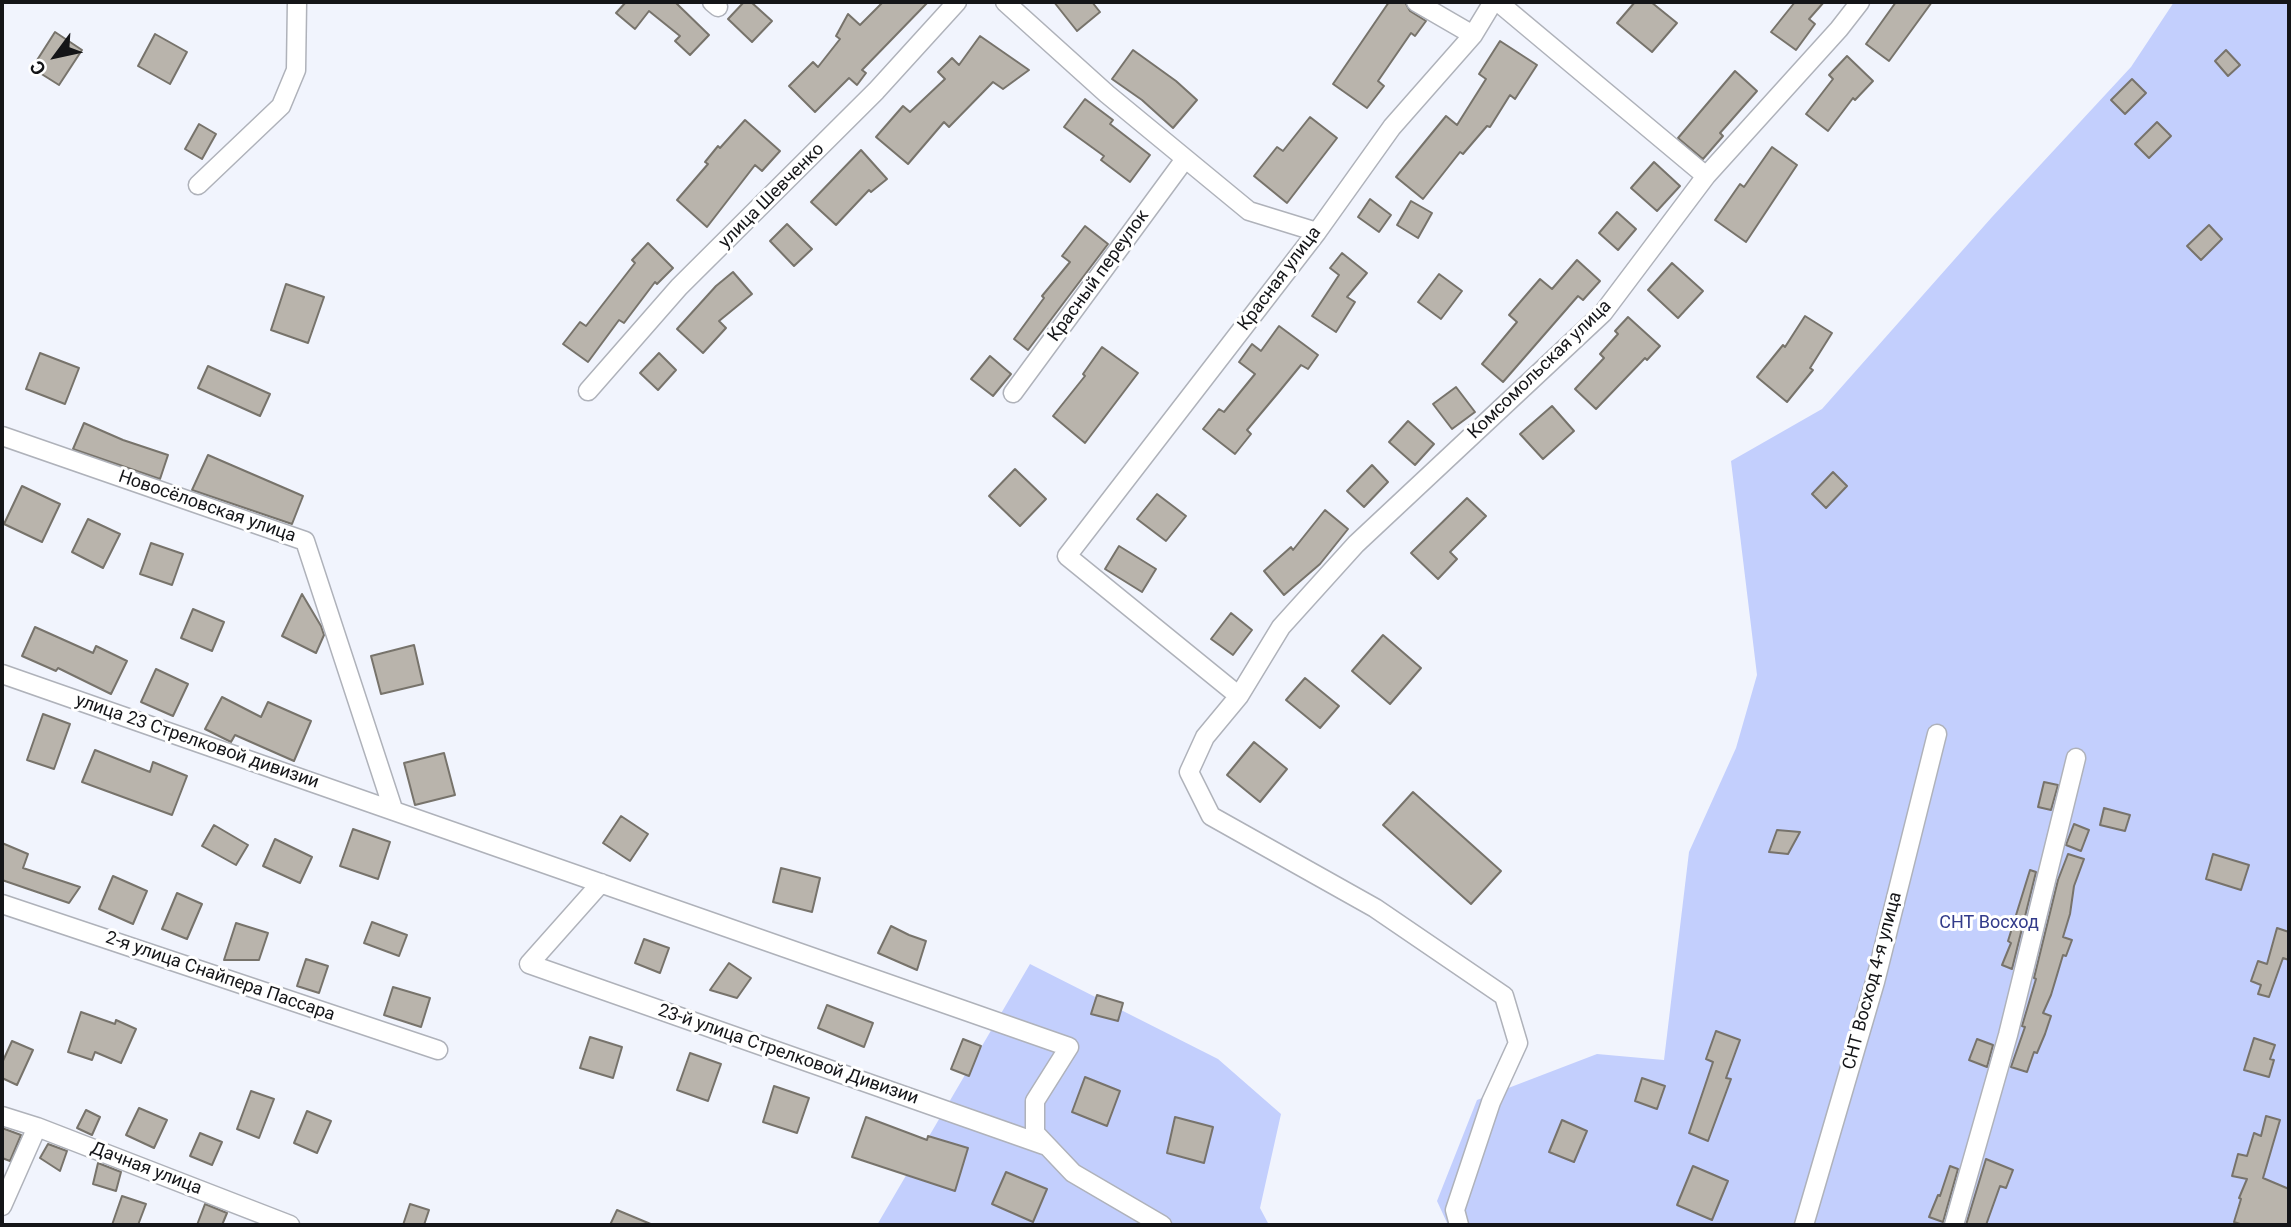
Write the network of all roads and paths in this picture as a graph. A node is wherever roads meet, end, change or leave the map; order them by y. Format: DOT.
graph roads {
  1 [pos="297,2"];
  2 [pos="957,2"];
  3 [pos="1005,2"];
  4 [pos="1416,2"];
  5 [pos="1495,2"];
  6 [pos="1860,2"];
  7 [pos="1473,34"];
  8 [pos="1185,159"];
  9 [pos="1706,176"];
  10 [pos="198,186"];
  11 [pos="1317,232"];
  12 [pos="588,391"];
  13 [pos="1013,393"];
  14 [pos="2,436"];
  15 [pos="2,674"];
  16 [pos="1239,696"];
  17 [pos="1937,734"];
  18 [pos="2076,758"];
  19 [pos="393,809"];
  20 [pos="601,883"];
  21 [pos="2,904"];
  22 [pos="439,1050"];
  23 [pos="2,1116"];
  24 [pos="37,1127"];
  25 [pos="1047,1146"];
  26 [pos="2,1206"];
  27 [pos="290,1225"];
  28 [pos="1162,1225"];
  29 [pos="1459,1225"];
  30 [pos="1804,1225"];
  31 [pos="1954,1225"];
  1 -- 10 [label="street"];
  2 -- 12 [label="street, улица Шевченко"];
  3 -- 8 [label="street"];
  4 -- 7 [label="street"];
  5 -- 7 [label="street, Красная улица"];
  5 -- 9 [label="street"];
  6 -- 9 [label="street, Комсомольская улица"];
  7 -- 11 [label="street, Красная улица"];
  8 -- 11 [label="street"];
  8 -- 13 [label="street, Красный переулок"];
  9 -- 16 [label="street, Комсомольская улица"];
  11 -- 16 [label="street, Красная улица"];
  14 -- 19 [label="street, Новосёловская улица"];
  15 -- 19 [label="street, улица 23 Стрелковой дивизии"];
  16 -- 29 [label="street, Комсомольская улица"];
  17 -- 30 [label="street, СНТ Восход 4-я улица"];
  18 -- 31 [label="street"];
  19 -- 20 [label="street, улица 23 Стрелковой дивизии"];
  20 -- 25 [label="street, улица 23 Стрелковой дивизии"];
  20 -- 25 [label="street, 23-й улица Стрелковой Дивизии"];
  21 -- 22 [label="street, 2-я улица Снайпера Пассара"];
  23 -- 24 [label="street, Дачная улица"];
  24 -- 26 [label="street"];
  24 -- 27 [label="street, Дачная улица"];
  25 -- 28 [label="street"];
}
